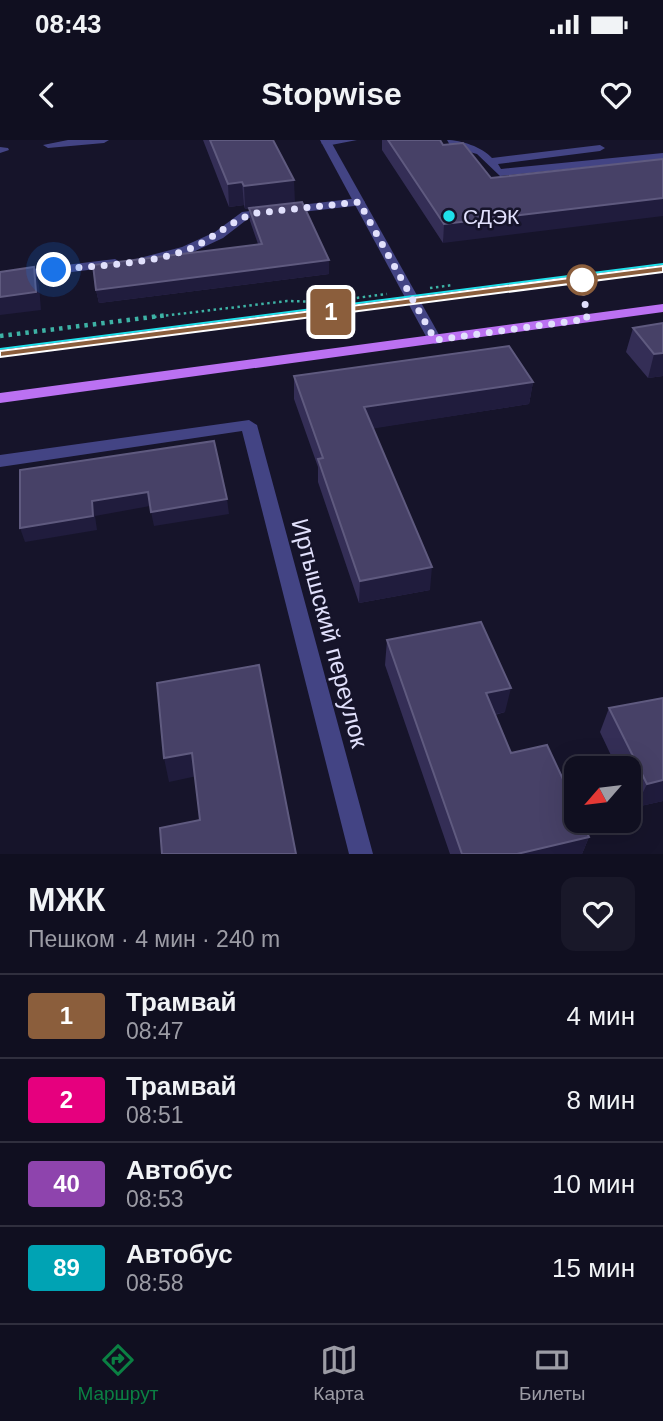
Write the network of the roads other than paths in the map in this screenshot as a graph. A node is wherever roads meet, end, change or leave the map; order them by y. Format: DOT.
graph roads {
  1 [pos="104,140"];
  2 [pos="352,140"];
  3 [pos="452,140"];
  4 [pos="325,141"];
  5 [pos="48,145"];
  6 [pos="600,148"];
  7 [pos="663,156"];
  8 [pos="489,162"];
  9 [pos="500,173"];
  10 [pos="508,183"];
  11 [pos="359,202"];
  12 [pos="0,277"];
  13 [pos="663,309"];
  14 [pos="435,340"];
  15 [pos="0,398"];
  16 [pos="0,461"];
  17 [pos="361,854"];
  1 -- 5 [label="street"];
  2 -- 4 [label="street"];
  3 -- 8 [label="street"];
  4 -- 11 [label="street"];
  6 -- 8 [label="street"];
  7 -- 9 [label="street"];
  8 -- 9 [label="street"];
  9 -- 10 [label="street"];
  11 -- 12 [label="street"];
  11 -- 14 [label="street"];
  13 -- 14 [label="main road"];
  14 -- 15 [label="main road"];
  16 -- 17 [label="street, Иртышский переулок"];
}
